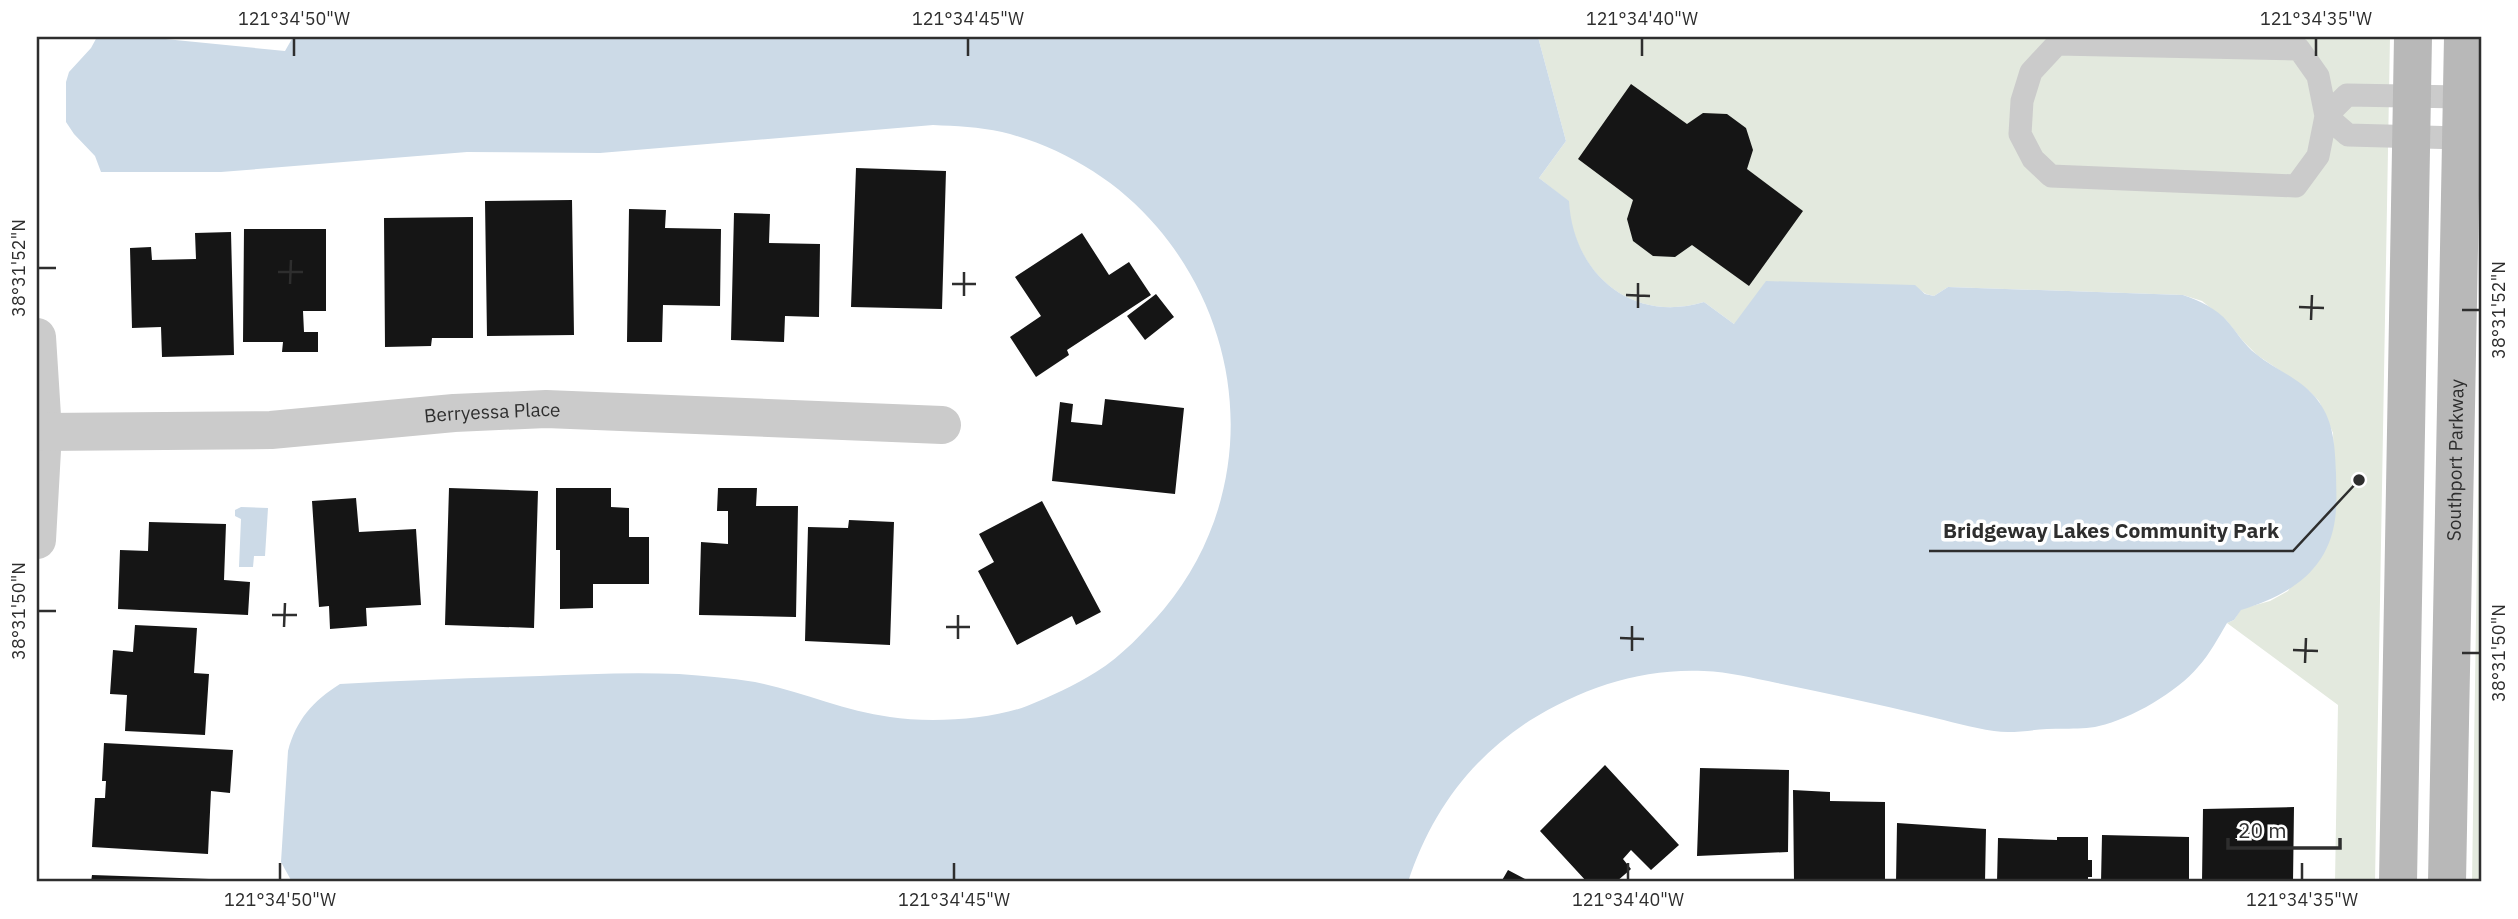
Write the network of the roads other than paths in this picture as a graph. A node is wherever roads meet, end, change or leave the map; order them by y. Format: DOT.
graph roads {
  1 [pos="2413,37"];
  2 [pos="2463,37"];
  3 [pos="2412,97"];
  4 [pos="2462,97"];
  5 [pos="2326,116"];
  6 [pos="2411,137"];
  7 [pos="2461,138"];
  8 [pos="37,337"];
  9 [pos="942,425"];
  10 [pos="43,432"];
  11 [pos="37,540"];
  12 [pos="2398,882"];
  13 [pos="2447,882"];
  1 -- 3 [label="street"];
  2 -- 4 [label="street, Southport Parkway"];
  3 -- 4 [label="lane"];
  3 -- 5 [label="lane"];
  3 -- 6 [label="street"];
  4 -- 7 [label="street, Southport Parkway"];
  5 -- 5 [label="lane"];
  5 -- 6 [label="lane"];
  6 -- 7 [label="lane"];
  6 -- 12 [label="street"];
  7 -- 13 [label="street, Southport Parkway"];
  8 -- 10 [label="street"];
  9 -- 10 [label="street, Berryessa Place"];
  10 -- 11 [label="street"];
}
